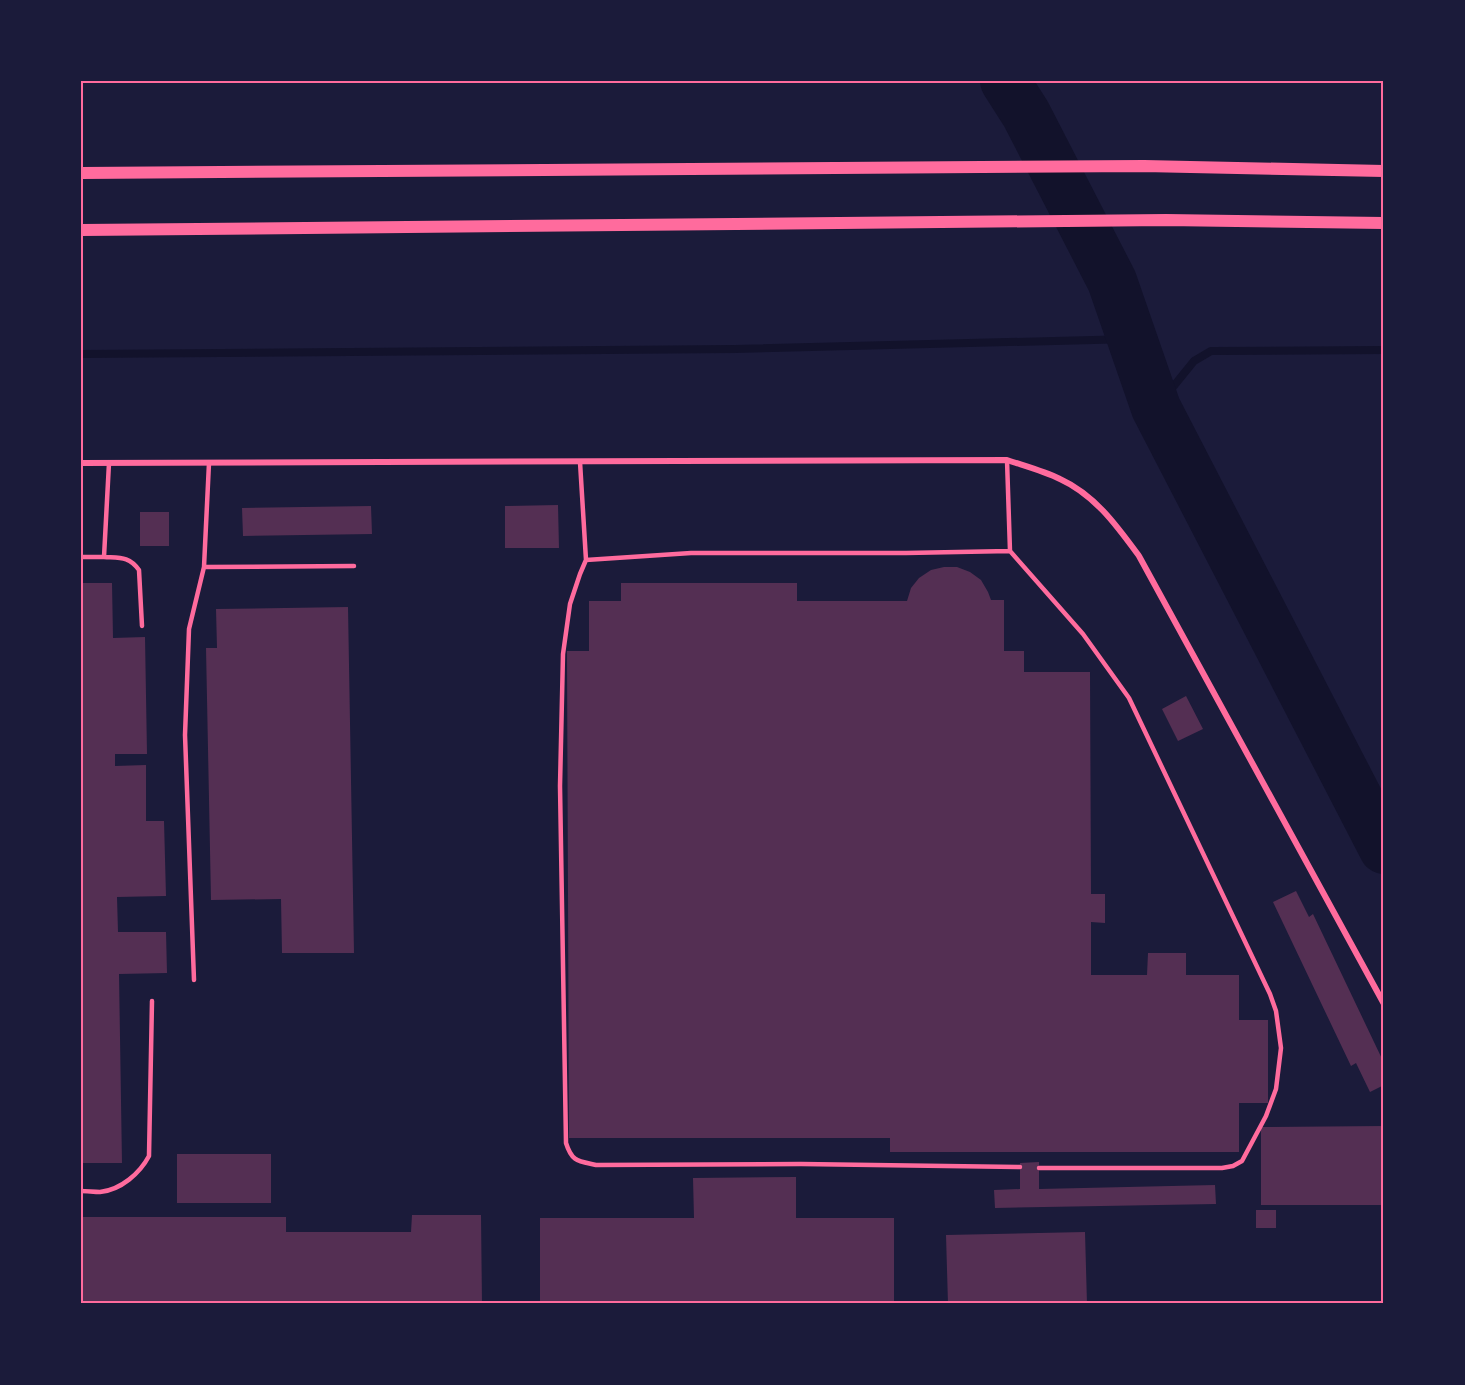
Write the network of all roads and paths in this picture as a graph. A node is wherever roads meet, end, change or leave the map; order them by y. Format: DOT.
graph roads {
  1 [pos="1384,171"];
  2 [pos="81,173"];
  3 [pos="1384,223"];
  4 [pos="81,230"];
  5 [pos="1007,460"];
  6 [pos="580,462"];
  7 [pos="81,463"];
  8 [pos="109,463"];
  9 [pos="209,463"];
  10 [pos="1010,551"];
  11 [pos="81,557"];
  12 [pos="104,557"];
  13 [pos="586,560"];
  14 [pos="354,566"];
  15 [pos="204,567"];
  16 [pos="142,626"];
  17 [pos="194,980"];
  18 [pos="152,1001"];
  19 [pos="1384,1004"];
  20 [pos="1020,1167"];
  21 [pos="1039,1168"];
  22 [pos="81,1191"];
  1 -- 2 [label="main road"];
  3 -- 4 [label="main road"];
  5 -- 6 [label="street"];
  5 -- 10 [label="lane"];
  5 -- 19 [label="street"];
  6 -- 9 [label="street"];
  6 -- 13 [label="lane"];
  7 -- 8 [label="street"];
  8 -- 9 [label="street"];
  8 -- 12 [label="lane"];
  9 -- 15 [label="lane"];
  10 -- 13 [label="lane"];
  10 -- 21 [label="lane"];
  11 -- 12 [label="lane"];
  12 -- 16 [label="lane"];
  13 -- 20 [label="lane"];
  14 -- 15 [label="lane"];
  15 -- 17 [label="lane"];
  18 -- 22 [label="lane"];
}
